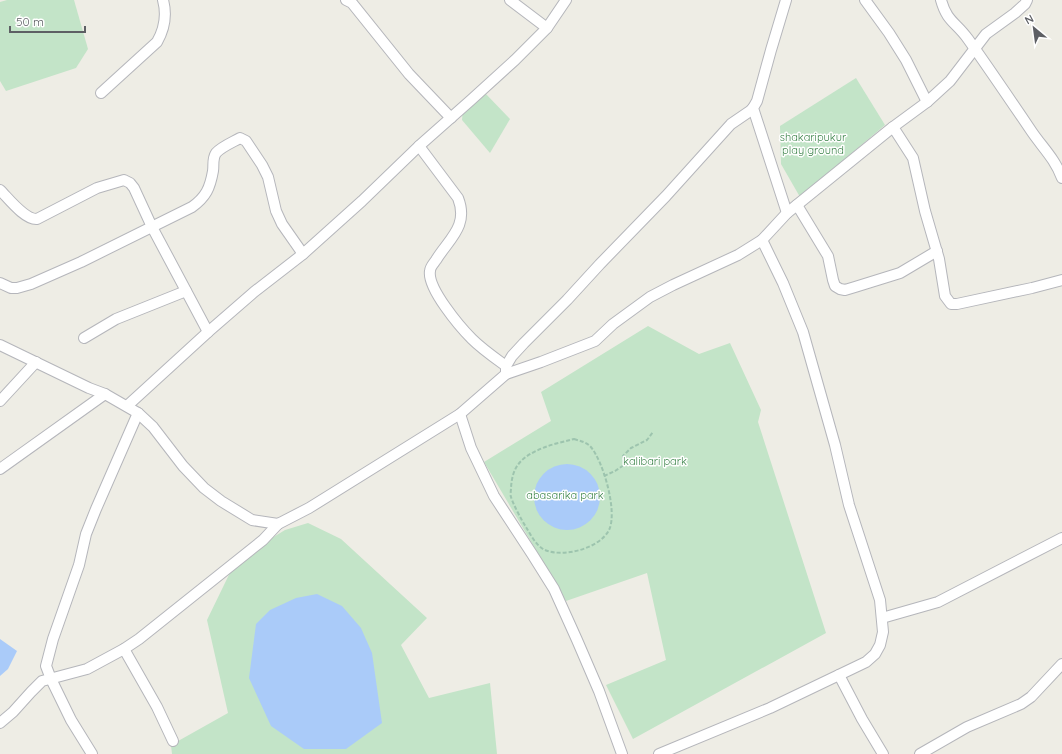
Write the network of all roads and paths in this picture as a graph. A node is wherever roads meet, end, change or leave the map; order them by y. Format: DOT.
graph roads {
  1 [pos="163,0"];
  2 [pos="346,0"];
  3 [pos="510,0"];
  4 [pos="566,0"];
  5 [pos="786,0"];
  6 [pos="864,0"];
  7 [pos="942,0"];
  8 [pos="1027,0"];
  9 [pos="547,28"];
  10 [pos="975,49"];
  11 [pos="101,93"];
  12 [pos="927,102"];
  13 [pos="752,108"];
  14 [pos="451,118"];
  15 [pos="893,127"];
  16 [pos="419,146"];
  17 [pos="1062,178"];
  18 [pos="0,190"];
  19 [pos="797,205"];
  20 [pos="786,213"];
  21 [pos="152,227"];
  22 [pos="762,240"];
  23 [pos="937,251"];
  24 [pos="303,254"];
  25 [pos="1062,280"];
  26 [pos="0,283"];
  27 [pos="186,291"];
  28 [pos="208,332"];
  29 [pos="84,338"];
  30 [pos="0,345"];
  31 [pos="36,362"];
  32 [pos="506,370"];
  33 [pos="105,394"];
  34 [pos="0,401"];
  35 [pos="126,406"];
  36 [pos="138,413"];
  37 [pos="460,414"];
  38 [pos="653,432"];
  39 [pos="0,469"];
  40 [pos="604,476"];
  41 [pos="278,524"];
  42 [pos="1062,538"];
  43 [pos="882,618"];
  44 [pos="124,650"];
  45 [pos="1062,664"];
  46 [pos="839,675"];
  47 [pos="51,680"];
  48 [pos="0,723"];
  49 [pos="173,741"];
  50 [pos="619,753"];
  51 [pos="92,754"];
  52 [pos="659,754"];
  53 [pos="884,754"];
  54 [pos="920,754"];
  1 -- 11 [label="street"];
  2 -- 14 [label="street"];
  3 -- 9 [label="street"];
  4 -- 9 [label="street"];
  5 -- 13 [label="street"];
  6 -- 12 [label="street"];
  7 -- 10 [label="street"];
  8 -- 10 [label="street"];
  9 -- 14 [label="street"];
  10 -- 12 [label="street"];
  10 -- 17 [label="street"];
  12 -- 15 [label="street"];
  13 -- 20 [label="street"];
  13 -- 32 [label="street"];
  14 -- 16 [label="street"];
  15 -- 19 [label="street"];
  15 -- 23 [label="street"];
  16 -- 24 [label="street"];
  16 -- 32 [label="street"];
  18 -- 21 [label="street"];
  19 -- 20 [label="street"];
  19 -- 23 [label="street"];
  20 -- 22 [label="street"];
  21 -- 24 [label="street"];
  21 -- 26 [label="street"];
  21 -- 27 [label="street"];
  22 -- 32 [label="street"];
  22 -- 43 [label="street"];
  23 -- 25 [label="street"];
  24 -- 28 [label="street"];
  27 -- 28 [label="street"];
  27 -- 29 [label="street"];
  28 -- 35 [label="street"];
  30 -- 31 [label="street"];
  31 -- 33 [label="street"];
  31 -- 34 [label="street"];
  32 -- 37 [label="street"];
  33 -- 35 [label="street"];
  33 -- 39 [label="street"];
  35 -- 36 [label="street"];
  36 -- 41 [label="street"];
  36 -- 47 [label="street"];
  37 -- 41 [label="street"];
  37 -- 50 [label="street"];
  38 -- 40 [label="path"];
  40 -- 40 [label="path"];
  41 -- 44 [label="street"];
  42 -- 43 [label="street"];
  43 -- 46 [label="street"];
  44 -- 47 [label="street"];
  44 -- 49 [label="street"];
  45 -- 54 [label="street"];
  46 -- 52 [label="street"];
  46 -- 53 [label="street"];
  47 -- 48 [label="street"];
  47 -- 51 [label="street"];
}
